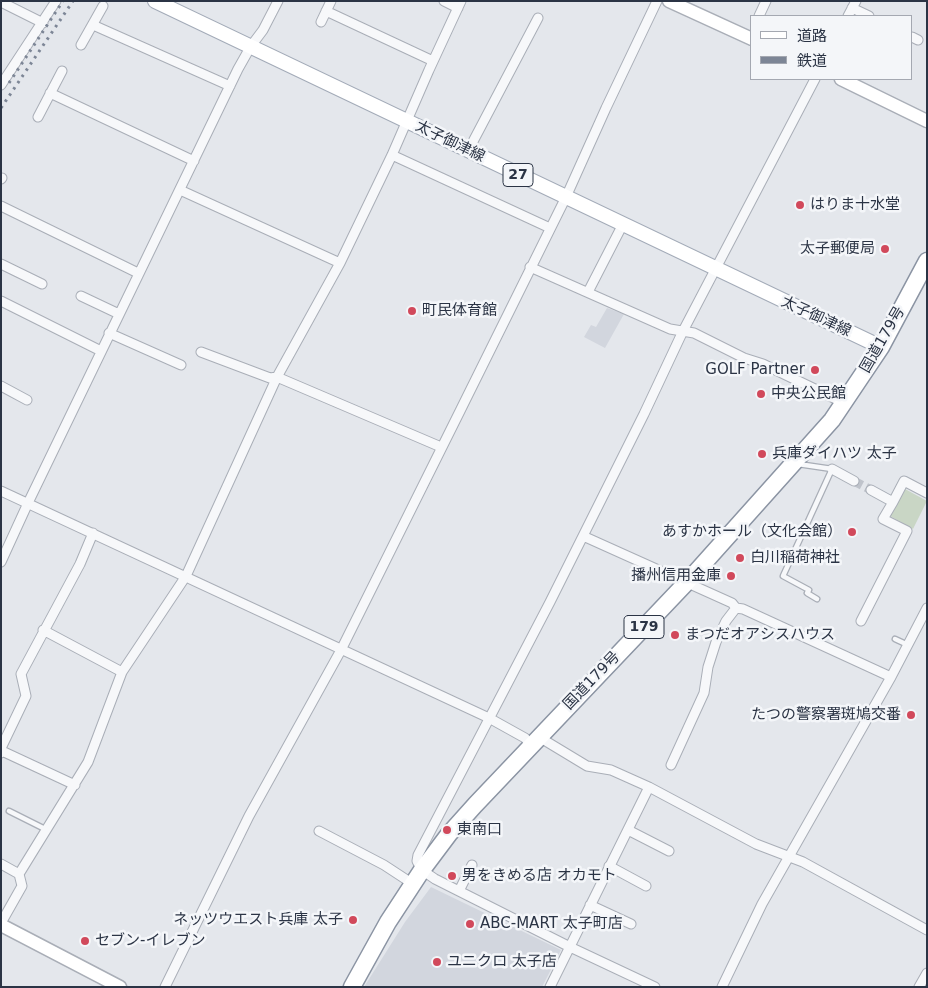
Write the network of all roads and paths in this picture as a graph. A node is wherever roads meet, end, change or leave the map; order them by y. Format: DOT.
graph roads {
  1 [pos="56,1"];
  2 [pos="156,1"];
  3 [pos="278,1"];
  4 [pos="331,1"];
  5 [pos="444,1"];
  6 [pos="657,1"];
  7 [pos="669,1"];
  8 [pos="766,1"];
  9 [pos="1,2"];
  10 [pos="460,5"];
  11 [pos="103,6"];
  12 [pos="852,6"];
  13 [pos="326,11"];
  14 [pos="759,15"];
  15 [pos="867,15"];
  16 [pos="538,18"];
  17 [pos="321,22"];
  18 [pos="43,23"];
  19 [pos="93,25"];
  20 [pos="750,36"];
  21 [pos="81,45"];
  22 [pos="251,46"];
  23 [pos="433,61"];
  24 [pos="62,71"];
  25 [pos="814,80"];
  26 [pos="842,80"];
  27 [pos="1,85"];
  28 [pos="230,86"];
  29 [pos="50,93"];
  30 [pos="38,117"];
  31 [pos="927,121"];
  32 [pos="407,122"];
  33 [pos="468,151"];
  34 [pos="392,155"];
  35 [pos="194,160"];
  36 [pos="180,190"];
  37 [pos="566,197"];
  38 [pos="1,206"];
  39 [pos="623,224"];
  40 [pos="550,228"];
  41 [pos="927,261"];
  42 [pos="1,264"];
  43 [pos="340,264"];
  44 [pos="530,267"];
  45 [pos="716,269"];
  46 [pos="138,273"];
  47 [pos="42,284"];
  48 [pos="588,292"];
  49 [pos="81,296"];
  50 [pos="1,301"];
  51 [pos="119,314"];
  52 [pos="682,331"];
  53 [pos="109,333"];
  54 [pos="881,347"];
  55 [pos="101,351"];
  56 [pos="201,352"];
  57 [pos="181,365"];
  58 [pos="277,377"];
  59 [pos="1,386"];
  60 [pos="27,400"];
  61 [pos="844,403"];
  62 [pos="441,447"];
  63 [pos="794,464"];
  64 [pos="832,469"];
  65 [pos="854,481"];
  66 [pos="871,490"];
  67 [pos="1,491"];
  68 [pos="927,493"];
  69 [pos="892,502"];
  70 [pos="28,503"];
  71 [pos="93,533"];
  72 [pos="583,536"];
  73 [pos="1,562"];
  74 [pos="186,576"];
  75 [pos="687,582"];
  76 [pos="817,599"];
  77 [pos="736,608"];
  78 [pos="927,608"];
  79 [pos="861,621"];
  80 [pos="43,630"];
  81 [pos="895,639"];
  82 [pos="908,645"];
  83 [pos="341,650"];
  84 [pos="122,672"];
  85 [pos="891,677"];
  86 [pos="489,718"];
  87 [pos="535,741"];
  88 [pos="2,749"];
  89 [pos="671,765"];
  90 [pos="75,785"];
  91 [pos="649,787"];
  92 [pos="8,811"];
  93 [pos="47,830"];
  94 [pos="628,830"];
  95 [pos="319,831"];
  96 [pos="669,850"];
  97 [pos="788,857"];
  98 [pos="1,864"];
  99 [pos="472,865"];
  100 [pos="610,866"];
  101 [pos="19,874"];
  102 [pos="418,877"];
  103 [pos="646,886"];
  104 [pos="459,891"];
  105 [pos="590,905"];
  106 [pos="1,924"];
  107 [pos="631,924"];
  108 [pos="927,930"];
  109 [pos="570,947"];
  110 [pos="927,973"];
  111 [pos="120,987"];
  112 [pos="165,987"];
  113 [pos="352,987"];
  114 [pos="550,987"];
  115 [pos="655,987"];
  116 [pos="722,987"];
  117 [pos="919,987"];
  1 -- 18 [label="street"];
  2 -- 22 [label="main road, 太子御津線 / 27"];
  3 -- 22 [label="street"];
  4 -- 13 [label="street"];
  5 -- 10 [label="street"];
  6 -- 37 [label="street"];
  7 -- 20 [label="street"];
  8 -- 14 [label="street"];
  9 -- 18 [label="street"];
  10 -- 23 [label="street"];
  11 -- 19 [label="street"];
  12 -- 15 [label="street"];
  13 -- 17 [label="street"];
  13 -- 23 [label="street"];
  16 -- 33 [label="street"];
  18 -- 27 [label="street"];
  19 -- 21 [label="street"];
  19 -- 28 [label="street"];
  22 -- 28 [label="street"];
  22 -- 32 [label="main road, 太子御津線 / 27"];
  23 -- 32 [label="street"];
  24 -- 29 [label="street"];
  25 -- 45 [label="street"];
  26 -- 31 [label="street"];
  28 -- 35 [label="street"];
  29 -- 30 [label="street"];
  29 -- 35 [label="street"];
  32 -- 33 [label="main road, 太子御津線 / 27"];
  32 -- 34 [label="street"];
  33 -- 37 [label="main road, 太子御津線 / 27"];
  34 -- 40 [label="street"];
  34 -- 43 [label="street"];
  35 -- 36 [label="street"];
  36 -- 43 [label="street"];
  36 -- 46 [label="street"];
  37 -- 39 [label="main road, 太子御津線 / 27"];
  37 -- 40 [label="street"];
  38 -- 46 [label="street"];
  39 -- 45 [label="main road, 太子御津線 / 27"];
  39 -- 48 [label="street"];
  40 -- 44 [label="street"];
  41 -- 54 [label="highway, 国道179号 / 179"];
  42 -- 47 [label="street"];
  43 -- 58 [label="street"];
  44 -- 48 [label="street"];
  44 -- 62 [label="street"];
  45 -- 52 [label="street"];
  45 -- 54 [label="main road, 太子御津線 / 27"];
  46 -- 51 [label="street"];
  48 -- 52 [label="street"];
  49 -- 51 [label="street"];
  50 -- 55 [label="street"];
  51 -- 53 [label="street"];
  52 -- 61 [label="street"];
  52 -- 72 [label="street"];
  53 -- 55 [label="street"];
  53 -- 57 [label="street"];
  54 -- 61 [label="highway, 国道179号 / 179"];
  55 -- 70 [label="street"];
  56 -- 58 [label="street"];
  58 -- 62 [label="street"];
  58 -- 74 [label="street"];
  59 -- 60 [label="street"];
  61 -- 63 [label="highway, 国道179号 / 179"];
  62 -- 83 [label="street"];
  63 -- 64 [label="lane"];
  63 -- 75 [label="highway, 国道179号 / 179"];
  64 -- 65 [label="street"];
  64 -- 76 [label="lane"];
  66 -- 69 [label="street"];
  67 -- 70 [label="street"];
  68 -- 69 [label="street"];
  69 -- 79 [label="street"];
  70 -- 71 [label="street"];
  70 -- 73 [label="street"];
  71 -- 74 [label="street"];
  71 -- 80 [label="street"];
  72 -- 75 [label="street"];
  72 -- 86 [label="street"];
  74 -- 83 [label="street"];
  74 -- 84 [label="street"];
  75 -- 77 [label="street"];
  75 -- 87 [label="highway, 国道179号 / 179"];
  77 -- 85 [label="street"];
  77 -- 89 [label="street"];
  78 -- 82 [label="street"];
  80 -- 84 [label="street"];
  80 -- 88 [label="street"];
  81 -- 82 [label="lane"];
  82 -- 85 [label="street"];
  83 -- 86 [label="street"];
  83 -- 112 [label="street"];
  84 -- 90 [label="street"];
  85 -- 97 [label="street"];
  86 -- 87 [label="street"];
  86 -- 102 [label="street"];
  87 -- 91 [label="street"];
  87 -- 102 [label="highway, 国道179号 / 179"];
  88 -- 90 [label="street"];
  90 -- 93 [label="street"];
  91 -- 94 [label="street"];
  91 -- 97 [label="street"];
  92 -- 93 [label="lane"];
  93 -- 101 [label="street"];
  94 -- 96 [label="street"];
  94 -- 100 [label="street"];
  95 -- 102 [label="street"];
  97 -- 108 [label="street"];
  97 -- 116 [label="street"];
  98 -- 101 [label="street"];
  99 -- 104 [label="street"];
  100 -- 103 [label="street"];
  100 -- 105 [label="street"];
  101 -- 106 [label="street"];
  102 -- 104 [label="street"];
  102 -- 113 [label="highway, 国道179号 / 179"];
  104 -- 109 [label="street"];
  105 -- 107 [label="street"];
  105 -- 109 [label="street"];
  106 -- 111 [label="street"];
  109 -- 114 [label="street"];
  109 -- 115 [label="street"];
  110 -- 117 [label="street"];
}
